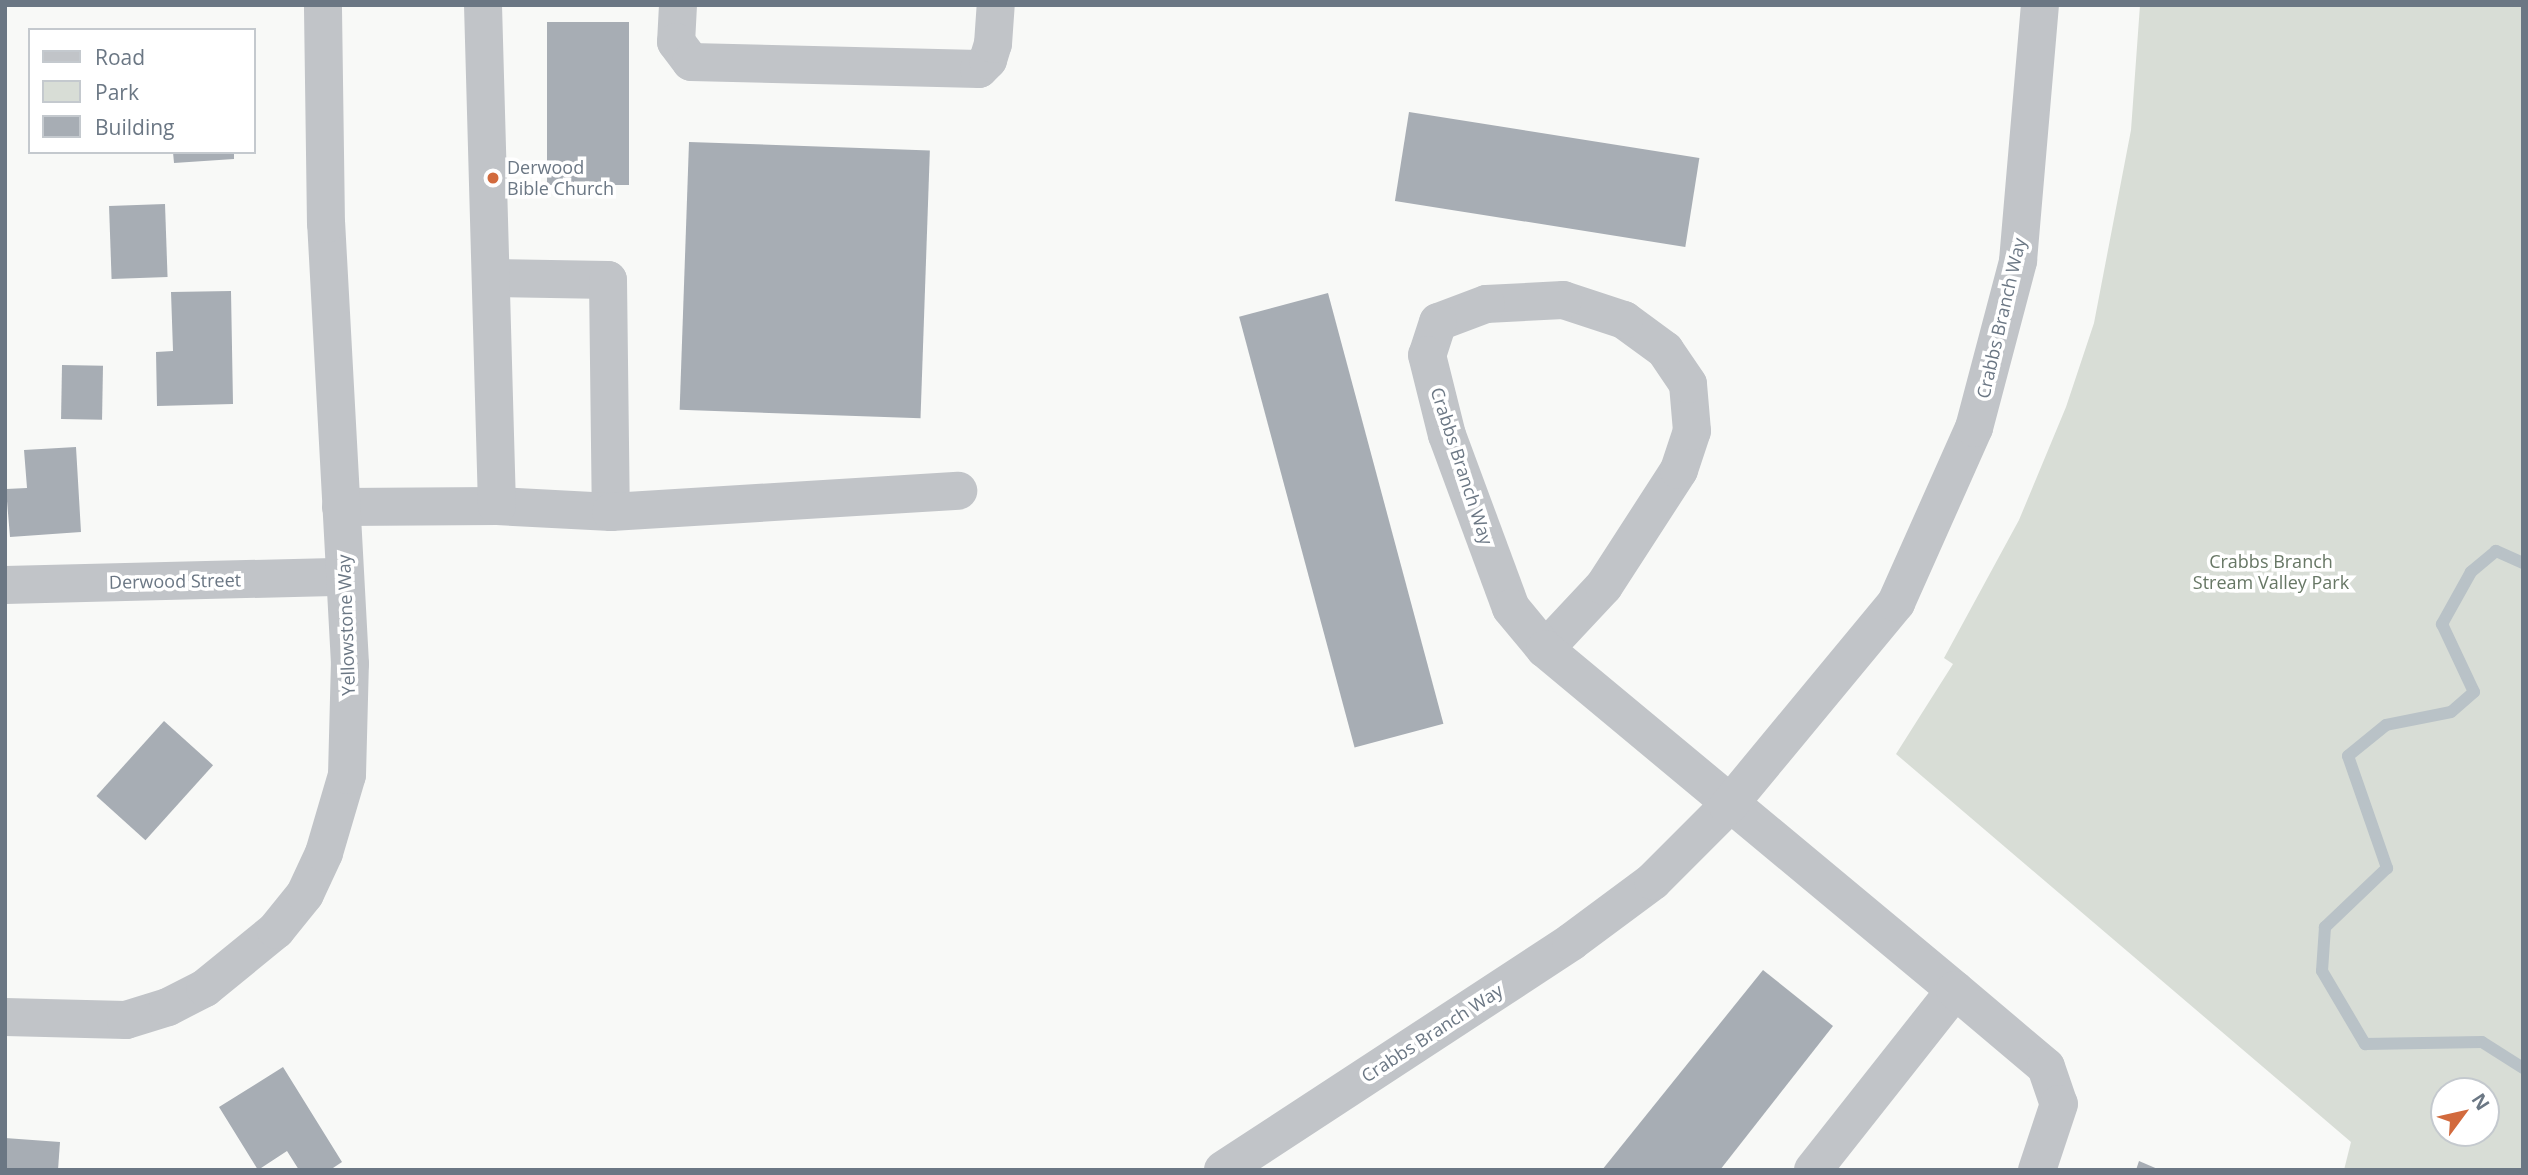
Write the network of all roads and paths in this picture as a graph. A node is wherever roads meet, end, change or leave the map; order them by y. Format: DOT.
graph roads {
  1 [pos="323,5"];
  2 [pos="483,5"];
  3 [pos="678,5"];
  4 [pos="996,5"];
  5 [pos="2040,5"];
  6 [pos="491,278"];
  7 [pos="958,491"];
  8 [pos="497,506"];
  9 [pos="341,507"];
  10 [pos="611,512"];
  11 [pos="344,577"];
  12 [pos="5,584"];
  13 [pos="1545,649"];
  14 [pos="1728,806"];
  15 [pos="1955,990"];
  16 [pos="5,1017"];
  17 [pos="1223,1170"];
  18 [pos="1813,1170"];
  19 [pos="2037,1170"];
  1 -- 9 [label="street, Yellowstone Way"];
  2 -- 6 [label="street"];
  3 -- 4 [label="street"];
  5 -- 14 [label="street, Crabbs Branch Way"];
  6 -- 8 [label="street"];
  6 -- 10 [label="street"];
  7 -- 10 [label="street"];
  8 -- 9 [label="street"];
  8 -- 10 [label="street"];
  9 -- 11 [label="street, Yellowstone Way"];
  11 -- 12 [label="street, Derwood Street"];
  11 -- 16 [label="street, Yellowstone Way"];
  13 -- 13 [label="street, Crabbs Branch Way"];
  13 -- 14 [label="street, Crabbs Branch Way"];
  14 -- 15 [label="street, Crabbs Branch Way"];
  14 -- 17 [label="street, Crabbs Branch Way"];
  15 -- 18 [label="street"];
  15 -- 19 [label="street, Crabbs Branch Way"];
}
